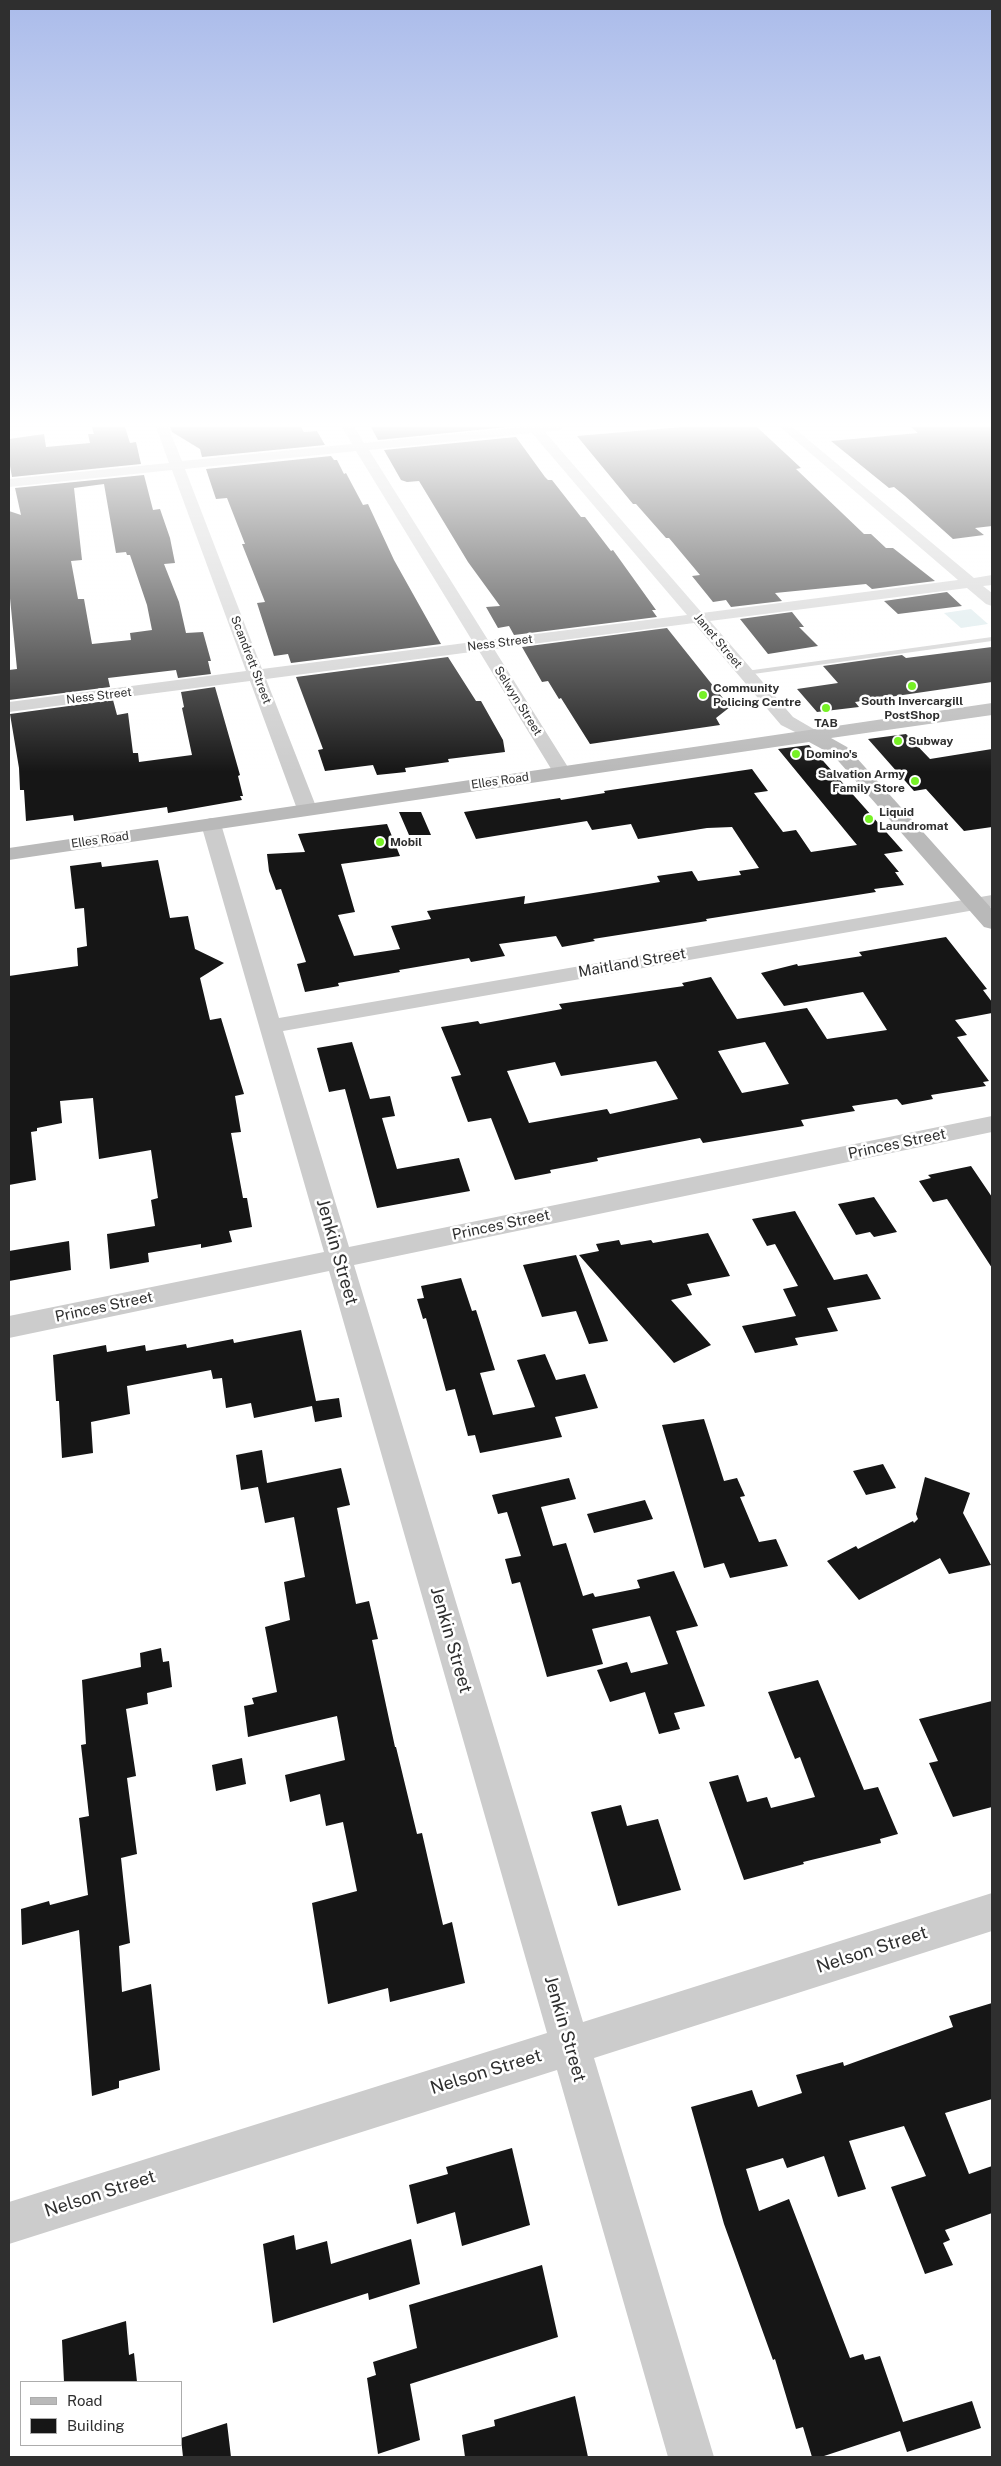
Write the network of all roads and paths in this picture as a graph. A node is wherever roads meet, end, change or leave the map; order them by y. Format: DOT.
graph roads {
  1 [pos="206,542"];
  2 [pos="419,542"];
  3 [pos="633,542"];
  4 [pos="922,542"];
  5 [pos="992,580"];
  6 [pos="970,583"];
  7 [pos="992,601"];
  8 [pos="698,618"];
  9 [pos="992,639"];
  10 [pos="483,646"];
  11 [pos="746,673"];
  12 [pos="256,675"];
  13 [pos="9,707"];
  14 [pos="992,709"];
  15 [pos="811,735"];
  16 [pos="562,772"];
  17 [pos="308,809"];
  18 [pos="212,824"];
  19 [pos="9,854"];
  20 [pos="984,902"];
  21 [pos="992,922"];
  22 [pos="272,1026"];
  23 [pos="992,1124"];
  24 [pos="339,1259"];
  25 [pos="9,1327"];
  26 [pos="992,1912"];
  27 [pos="570,2045"];
  28 [pos="9,2222"];
  29 [pos="692,2457"];
  1 -- 12 [label="street, Scandrett Street"];
  2 -- 10 [label="street, Selwyn Street"];
  3 -- 8 [label="street, Janet Street"];
  4 -- 6 [label="street"];
  5 -- 6 [label="street, Ness Street"];
  6 -- 7 [label="street"];
  6 -- 8 [label="street, Ness Street"];
  8 -- 10 [label="street, Ness Street"];
  8 -- 11 [label="street, Janet Street"];
  9 -- 11 [label="lane"];
  10 -- 12 [label="street, Ness Street"];
  10 -- 16 [label="street, Selwyn Street"];
  11 -- 15 [label="street, Janet Street"];
  12 -- 13 [label="street, Ness Street"];
  12 -- 17 [label="street, Scandrett Street"];
  14 -- 15 [label="main road, Elles Road"];
  15 -- 16 [label="main road, Elles Road"];
  15 -- 20 [label="main road"];
  16 -- 17 [label="main road, Elles Road"];
  17 -- 18 [label="main road, Elles Road"];
  18 -- 19 [label="main road, Elles Road"];
  18 -- 22 [label="street, Jenkin Street"];
  20 -- 21 [label="main road"];
  20 -- 22 [label="street, Maitland Street"];
  22 -- 24 [label="street, Jenkin Street"];
  23 -- 24 [label="street, Princes Street"];
  24 -- 25 [label="street, Princes Street"];
  24 -- 27 [label="street, Jenkin Street"];
  26 -- 27 [label="street, Nelson Street"];
  27 -- 28 [label="street, Nelson Street"];
  27 -- 29 [label="street, Jenkin Street"];
}
